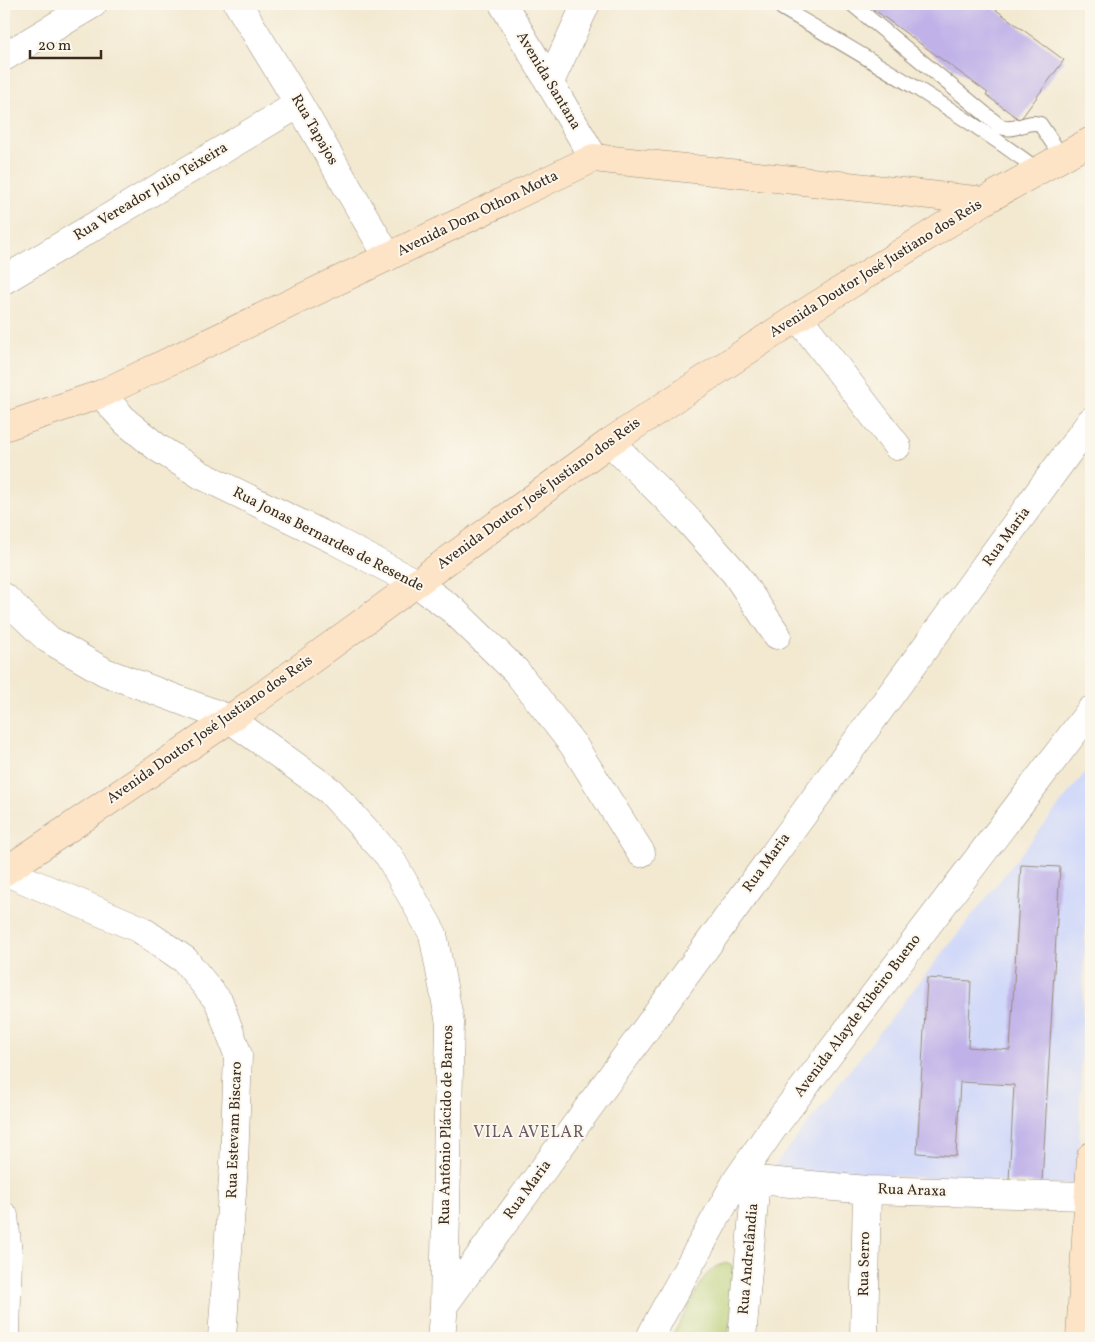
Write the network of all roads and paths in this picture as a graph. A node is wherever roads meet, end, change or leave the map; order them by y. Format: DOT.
graph roads {
  1 [pos="93,4"];
  2 [pos="238,4"];
  3 [pos="503,4"];
  4 [pos="586,4"];
  5 [pos="779,4"];
  6 [pos="852,4"];
  7 [pos="4,57"];
  8 [pos="550,82"];
  9 [pos="299,104"];
  10 [pos="1091,141"];
  11 [pos="1062,157"];
  12 [pos="594,158"];
  13 [pos="1038,170"];
  14 [pos="984,201"];
  15 [pos="388,257"];
  16 [pos="4,280"];
  17 [pos="798,317"];
  18 [pos="101,394"];
  19 [pos="1091,422"];
  20 [pos="4,427"];
  21 [pos="610,442"];
  22 [pos="897,446"];
  23 [pos="416,583"];
  24 [pos="4,597"];
  25 [pos="777,635"];
  26 [pos="1091,710"];
  27 [pos="230,719"];
  28 [pos="641,853"];
  29 [pos="4,871"];
  30 [pos="1091,1156"];
  31 [pos="746,1180"];
  32 [pos="866,1190"];
  33 [pos="1088,1196"];
  34 [pos="4,1216"];
  35 [pos="444,1305"];
  36 [pos="6,1338"];
  37 [pos="222,1338"];
  38 [pos="441,1338"];
  39 [pos="650,1338"];
  40 [pos="742,1338"];
  41 [pos="864,1338"];
  42 [pos="1080,1338"];
  1 -- 7 [label="street"];
  2 -- 9 [label="street, Rua Tapajos"];
  3 -- 8 [label="street, Avenida Santana"];
  4 -- 8 [label="street"];
  5 -- 13 [label="lane"];
  6 -- 11 [label="lane"];
  8 -- 12 [label="street, Avenida Santana"];
  9 -- 15 [label="street, Rua Tapajos"];
  9 -- 16 [label="street, Rua Vereador Julio Teixeira"];
  10 -- 11 [label="main road, Avenida Doutor José Justiano dos Reis"];
  11 -- 13 [label="main road, Avenida Doutor José Justiano dos Reis"];
  12 -- 14 [label="main road"];
  12 -- 15 [label="main road, Avenida Dom Othon Motta"];
  13 -- 14 [label="main road, Avenida Doutor José Justiano dos Reis"];
  14 -- 17 [label="main road, Avenida Doutor José Justiano dos Reis"];
  15 -- 18 [label="main road, Avenida Dom Othon Motta"];
  17 -- 21 [label="main road, Avenida Doutor José Justiano dos Reis"];
  17 -- 22 [label="street"];
  18 -- 20 [label="main road, Avenida Dom Othon Motta"];
  18 -- 23 [label="street, Rua Jonas Bernardes de Resende"];
  19 -- 35 [label="street, Rua Maria"];
  21 -- 23 [label="main road, Avenida Doutor José Justiano dos Reis"];
  21 -- 25 [label="street"];
  23 -- 27 [label="main road, Avenida Doutor José Justiano dos Reis"];
  23 -- 28 [label="street, Rua Jonas Bernardes de Resende"];
  24 -- 27 [label="street, Rua Antônio Plácido de Barros"];
  26 -- 31 [label="street, Avenida Alayde Ribeiro Bueno"];
  27 -- 29 [label="main road, Avenida Doutor José Justiano dos Reis"];
  27 -- 35 [label="street, Rua Antônio Plácido de Barros"];
  29 -- 37 [label="street, Rua Estevam Biscaro"];
  30 -- 33 [label="main road"];
  31 -- 32 [label="street, Rua Araxa"];
  31 -- 39 [label="street, Avenida Alayde Ribeiro Bueno"];
  31 -- 40 [label="street, Rua Andrelândia"];
  32 -- 33 [label="street, Rua Araxa"];
  32 -- 41 [label="street, Rua Serro"];
  33 -- 42 [label="main road"];
  34 -- 36 [label="street"];
  35 -- 38 [label="street, Rua Antônio Plácido de Barros"];
}
